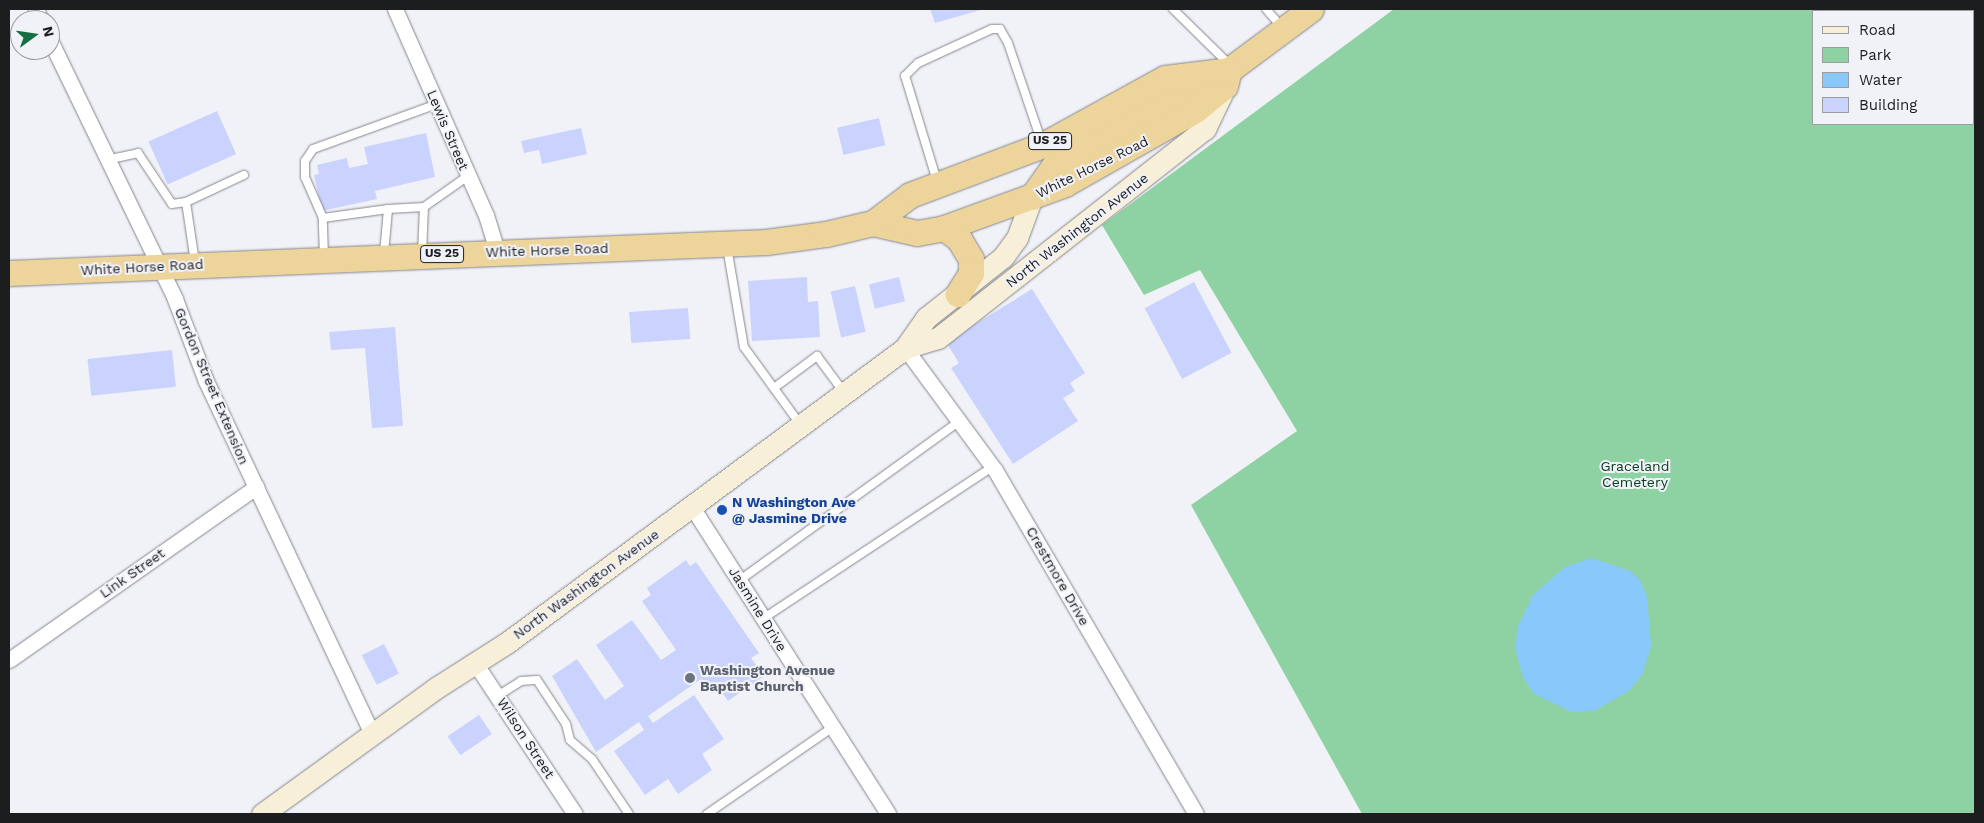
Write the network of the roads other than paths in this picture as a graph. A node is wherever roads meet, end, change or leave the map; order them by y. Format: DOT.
graph roads {
  1 [pos="395,9"];
  2 [pos="1173,9"];
  3 [pos="1266,9"];
  4 [pos="1311,9"];
  5 [pos="1285,30"];
  6 [pos="59,60"];
  7 [pos="1229,74"];
  8 [pos="437,104"];
  9 [pos="1043,145"];
  10 [pos="106,160"];
  11 [pos="244,175"];
  12 [pos="468,176"];
  13 [pos="938,185"];
  14 [pos="1032,197"];
  15 [pos="186,202"];
  16 [pos="424,207"];
  17 [pos="388,210"];
  18 [pos="323,218"];
  19 [pos="873,223"];
  20 [pos="944,228"];
  21 [pos="726,242"];
  22 [pos="497,252"];
  23 [pos="422,255"];
  24 [pos="384,257"];
  25 [pos="324,259"];
  26 [pos="196,264"];
  27 [pos="158,267"];
  28 [pos="9,273"];
  29 [pos="958,294"];
  30 [pos="905,348"];
  31 [pos="774,388"];
  32 [pos="844,393"];
  33 [pos="961,420"];
  34 [pos="801,425"];
  35 [pos="992,467"];
  36 [pos="256,487"];
  37 [pos="692,507"];
  38 [pos="740,580"];
  39 [pos="764,618"];
  40 [pos="9,660"];
  41 [pos="475,663"];
  42 [pos="499,695"];
  43 [pos="833,727"];
  44 [pos="372,733"];
  45 [pos="262,814"];
  46 [pos="575,814"];
  47 [pos="629,814"];
  48 [pos="707,814"];
  49 [pos="888,814"];
  50 [pos="1196,814"];
  1 -- 8 [label="street, Lewis Street"];
  2 -- 7 [label="lane"];
  3 -- 5 [label="lane"];
  4 -- 5 [label="highway, White Horse Road / US 25"];
  5 -- 7 [label="highway, White Horse Road / US 25"];
  6 -- 10 [label="street, Gordon Street Extension"];
  7 -- 9 [label="highway, White Horse Road / US 25"];
  7 -- 14 [label="highway"];
  7 -- 30 [label="main road, North Washington Avenue"];
  8 -- 12 [label="street, Lewis Street"];
  8 -- 18 [label="lane"];
  9 -- 13 [label="highway, White Horse Road / US 25"];
  9 -- 13 [label="lane"];
  10 -- 15 [label="lane"];
  10 -- 27 [label="street, Gordon Street Extension"];
  11 -- 15 [label="lane"];
  12 -- 16 [label="lane"];
  12 -- 22 [label="street, Lewis Street"];
  13 -- 19 [label="highway, White Horse Road / US 25"];
  14 -- 20 [label="highway, White Horse Road / US 25"];
  14 -- 29 [label="main road, North Washington Avenue"];
  15 -- 26 [label="lane"];
  16 -- 17 [label="lane"];
  16 -- 23 [label="lane"];
  17 -- 18 [label="lane"];
  17 -- 24 [label="lane"];
  18 -- 25 [label="lane"];
  19 -- 20 [label="highway, White Horse Road / US 25"];
  19 -- 21 [label="highway, White Horse Road / US 25"];
  20 -- 29 [label="highway"];
  21 -- 22 [label="highway, White Horse Road / US 25"];
  21 -- 31 [label="lane"];
  22 -- 23 [label="highway, White Horse Road / US 25"];
  23 -- 24 [label="highway, White Horse Road / US 25"];
  24 -- 25 [label="highway, White Horse Road / US 25"];
  25 -- 26 [label="highway, White Horse Road / US 25"];
  26 -- 27 [label="highway, White Horse Road / US 25"];
  27 -- 28 [label="highway, White Horse Road / US 25"];
  27 -- 36 [label="street, Gordon Street Extension"];
  29 -- 30 [label="main road, North Washington Avenue"];
  30 -- 32 [label="main road, North Washington Avenue"];
  30 -- 33 [label="street, Crestmore Drive"];
  31 -- 32 [label="lane"];
  31 -- 34 [label="lane"];
  32 -- 34 [label="main road, North Washington Avenue"];
  33 -- 35 [label="street, Crestmore Drive"];
  33 -- 38 [label="lane"];
  34 -- 37 [label="main road, North Washington Avenue"];
  35 -- 39 [label="lane"];
  35 -- 50 [label="street, Crestmore Drive"];
  36 -- 40 [label="street, Link Street"];
  36 -- 44 [label="street, Gordon Street Extension"];
  37 -- 38 [label="street, Jasmine Drive"];
  37 -- 41 [label="main road, North Washington Avenue"];
  38 -- 39 [label="street, Jasmine Drive"];
  39 -- 43 [label="street, Jasmine Drive"];
  41 -- 42 [label="street, Wilson Street"];
  41 -- 44 [label="main road, North Washington Avenue"];
  42 -- 46 [label="street, Wilson Street"];
  42 -- 47 [label="lane"];
  43 -- 48 [label="lane"];
  43 -- 49 [label="street, Jasmine Drive"];
  44 -- 45 [label="main road, North Washington Avenue"];
}
